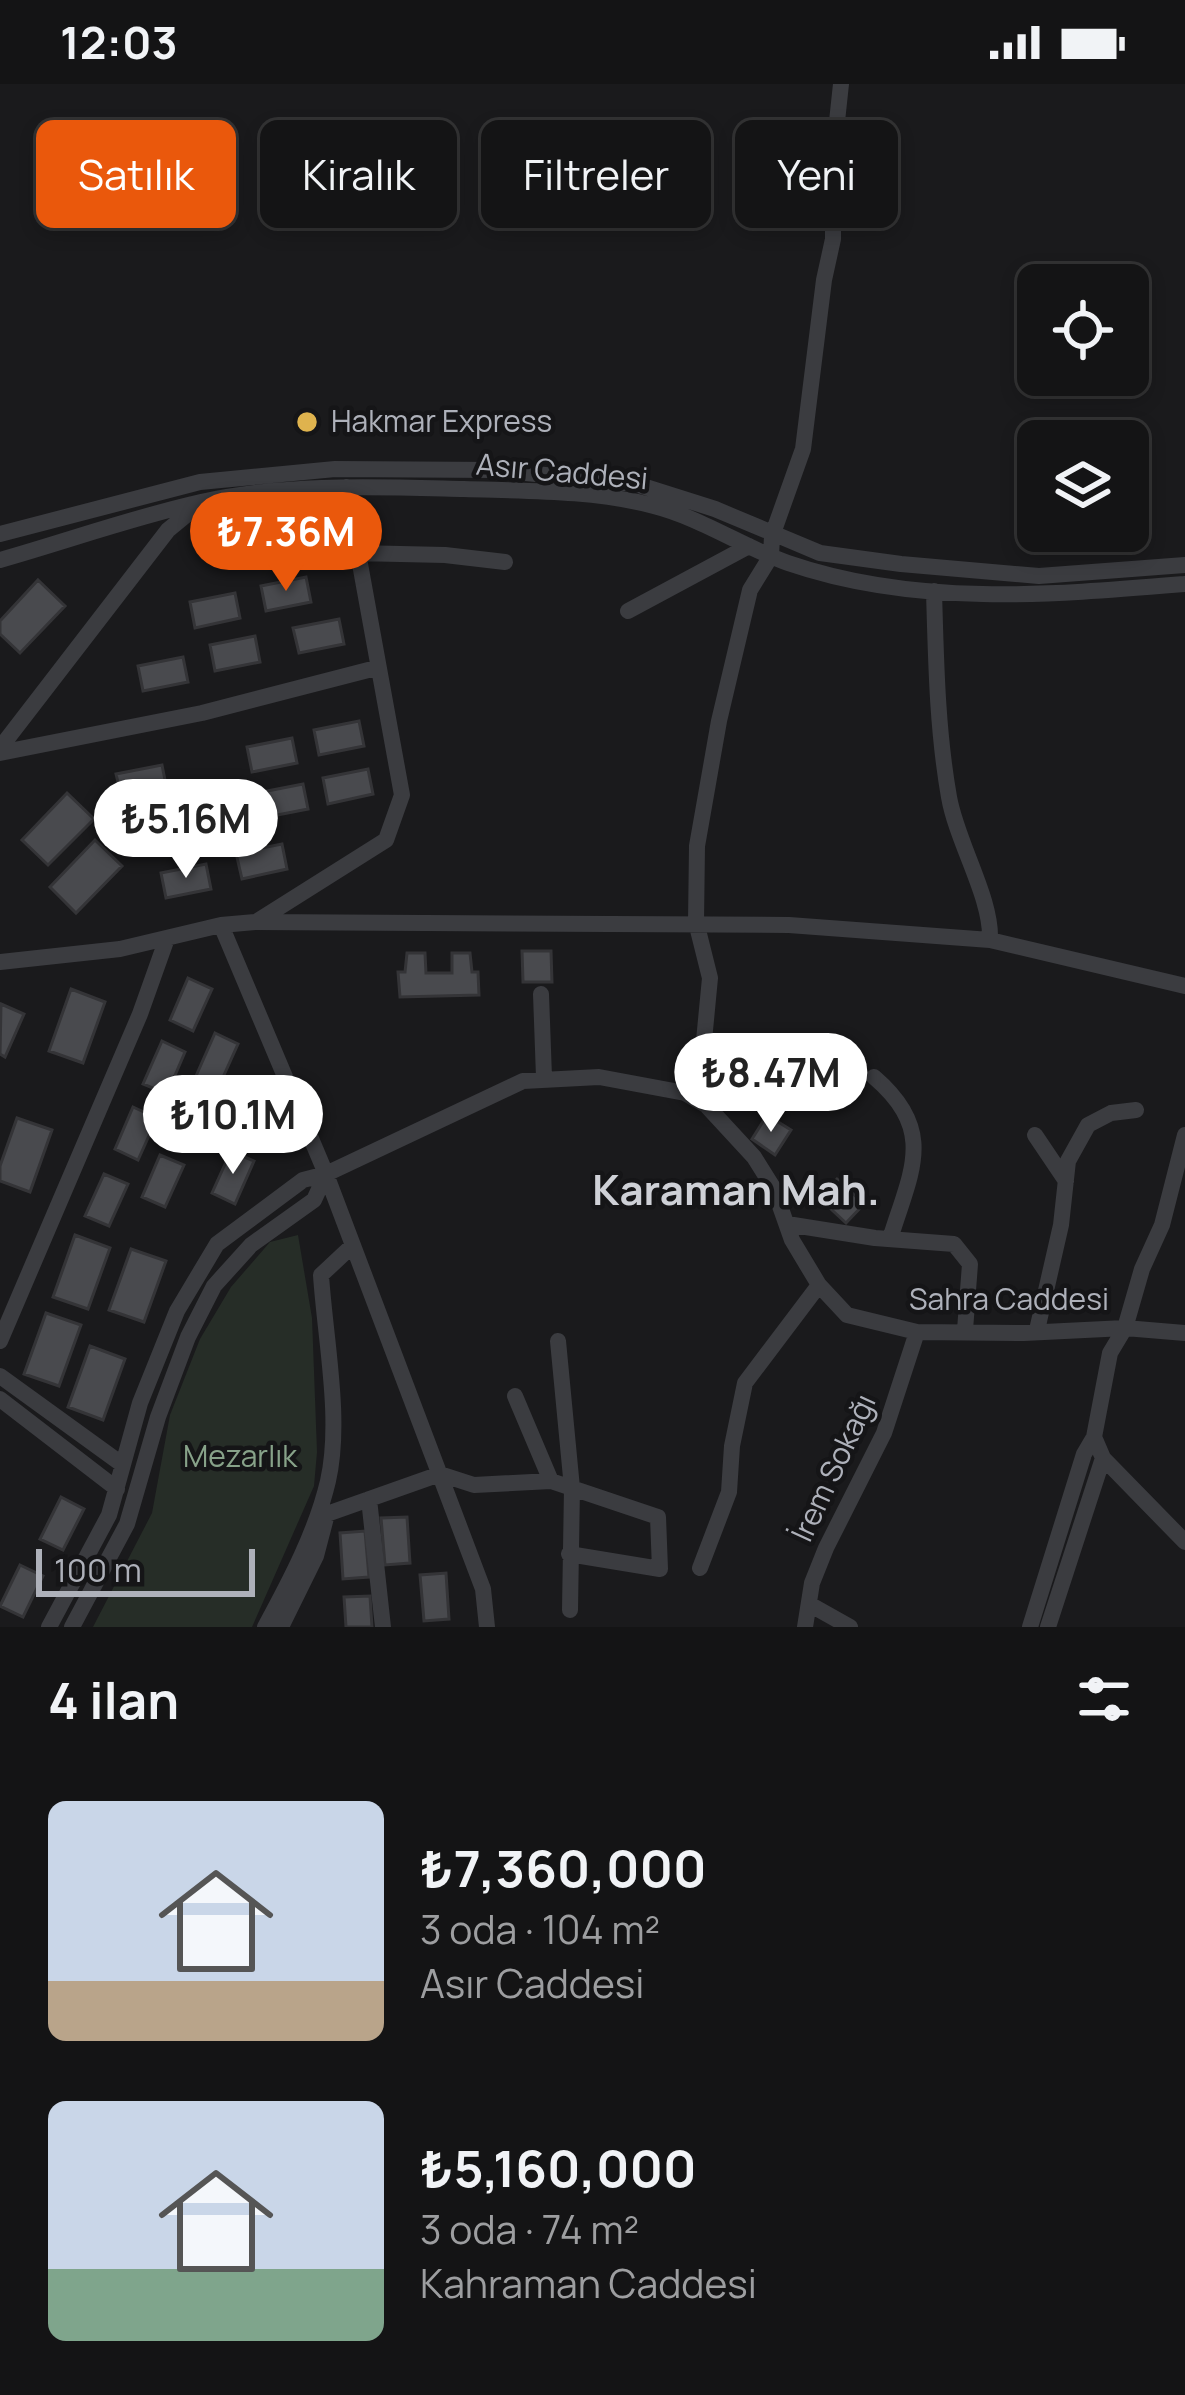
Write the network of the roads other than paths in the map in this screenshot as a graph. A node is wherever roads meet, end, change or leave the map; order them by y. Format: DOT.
graph roads {
  1 [pos="841,84"];
  2 [pos="346,487"];
  3 [pos="201,502"];
  4 [pos="0,534"];
  5 [pos="772,536"];
  6 [pos="749,546"];
  7 [pos="356,553"];
  8 [pos="771,556"];
  9 [pos="0,560"];
  10 [pos="506,562"];
  11 [pos="1185,565"];
  12 [pos="1185,584"];
  13 [pos="934,591"];
  14 [pos="628,610"];
  15 [pos="376,668"];
  16 [pos="0,751"];
  17 [pos="255,922"];
  18 [pos="696,922"];
  19 [pos="220,925"];
  20 [pos="990,940"];
  21 [pos="166,941"];
  22 [pos="0,962"];
  23 [pos="1185,986"];
  24 [pos="541,994"];
  25 [pos="544,1077"];
  26 [pos="874,1077"];
  27 [pos="686,1093"];
  28 [pos="1136,1110"];
  29 [pos="1035,1135"];
  30 [pos="1185,1136"];
  31 [pos="326,1174"];
  32 [pos="1067,1182"];
  33 [pos="787,1224"];
  34 [pos="890,1239"];
  35 [pos="352,1246"];
  36 [pos="819,1285"];
  37 [pos="1125,1328"];
  38 [pos="965,1330"];
  39 [pos="1037,1330"];
  40 [pos="917,1332"];
  41 [pos="1185,1333"];
  42 [pos="558,1341"];
  43 [pos="0,1342"];
  44 [pos="0,1376"];
  45 [pos="515,1396"];
  46 [pos="0,1400"];
  47 [pos="1094,1437"];
  48 [pos="1103,1458"];
  49 [pos="123,1465"];
  50 [pos="440,1474"];
  51 [pos="551,1481"];
  52 [pos="572,1488"];
  53 [pos="116,1489"];
  54 [pos="369,1499"];
  55 [pos="1185,1542"];
  56 [pos="569,1554"];
  57 [pos="700,1568"];
  58 [pos="809,1604"];
  59 [pos="570,1610"];
  60 [pos="49,1627"];
  61 [pos="72,1627"];
  62 [pos="265,1627"];
  63 [pos="281,1627"];
  64 [pos="383,1627"];
  65 [pos="487,1627"];
  66 [pos="805,1627"];
  67 [pos="850,1627"];
  68 [pos="1030,1627"];
  69 [pos="1048,1627"];
  1 -- 5 [label="street"];
  2 -- 3 [label="street, Asır Caddesi"];
  2 -- 6 [label="street, Asır Caddesi"];
  2 -- 7 [label="street"];
  3 -- 9 [label="street, Asır Caddesi"];
  3 -- 16 [label="street"];
  4 -- 5 [label="street, Asır Caddesi"];
  5 -- 8 [label="street"];
  5 -- 11 [label="street, Asır Caddesi"];
  6 -- 8 [label="street, Asır Caddesi"];
  6 -- 14 [label="street"];
  7 -- 10 [label="street"];
  7 -- 15 [label="street"];
  8 -- 13 [label="street, Asır Caddesi"];
  8 -- 18 [label="street"];
  12 -- 13 [label="street, Asır Caddesi"];
  13 -- 20 [label="street"];
  15 -- 16 [label="street"];
  15 -- 17 [label="street"];
  17 -- 18 [label="street"];
  17 -- 19 [label="street"];
  18 -- 20 [label="street"];
  18 -- 27 [label="street"];
  19 -- 21 [label="street"];
  19 -- 31 [label="street"];
  20 -- 23 [label="street"];
  21 -- 22 [label="street"];
  21 -- 43 [label="street"];
  24 -- 25 [label="street"];
  25 -- 27 [label="street"];
  25 -- 31 [label="street"];
  26 -- 34 [label="street"];
  27 -- 33 [label="street, Sahra Caddesi"];
  28 -- 32 [label="street"];
  29 -- 32 [label="street"];
  30 -- 37 [label="street"];
  31 -- 35 [label="street"];
  31 -- 49 [label="street"];
  31 -- 61 [label="street"];
  32 -- 39 [label="street"];
  33 -- 34 [label="street"];
  33 -- 36 [label="street, Sahra Caddesi"];
  34 -- 38 [label="street"];
  35 -- 50 [label="street"];
  35 -- 62 [label="street"];
  36 -- 40 [label="street, Sahra Caddesi"];
  36 -- 57 [label="street"];
  37 -- 39 [label="street, Sahra Caddesi"];
  37 -- 41 [label="street, Sahra Caddesi"];
  37 -- 47 [label="street"];
  38 -- 39 [label="street, Sahra Caddesi"];
  38 -- 40 [label="street, Sahra Caddesi"];
  40 -- 58 [label="street, İrem Sokağı"];
  42 -- 52 [label="street"];
  44 -- 49 [label="street"];
  45 -- 51 [label="street"];
  46 -- 53 [label="street"];
  47 -- 48 [label="street"];
  47 -- 68 [label="street"];
  48 -- 55 [label="street"];
  48 -- 69 [label="street"];
  49 -- 53 [label="street"];
  50 -- 51 [label="street"];
  50 -- 54 [label="street"];
  50 -- 65 [label="street"];
  51 -- 52 [label="street"];
  52 -- 56 [label="street"];
  52 -- 56 [label="street"];
  53 -- 60 [label="street"];
  54 -- 63 [label="street"];
  54 -- 64 [label="street"];
  56 -- 59 [label="street"];
  58 -- 66 [label="street, İrem Sokağı"];
  58 -- 67 [label="street"];
}
